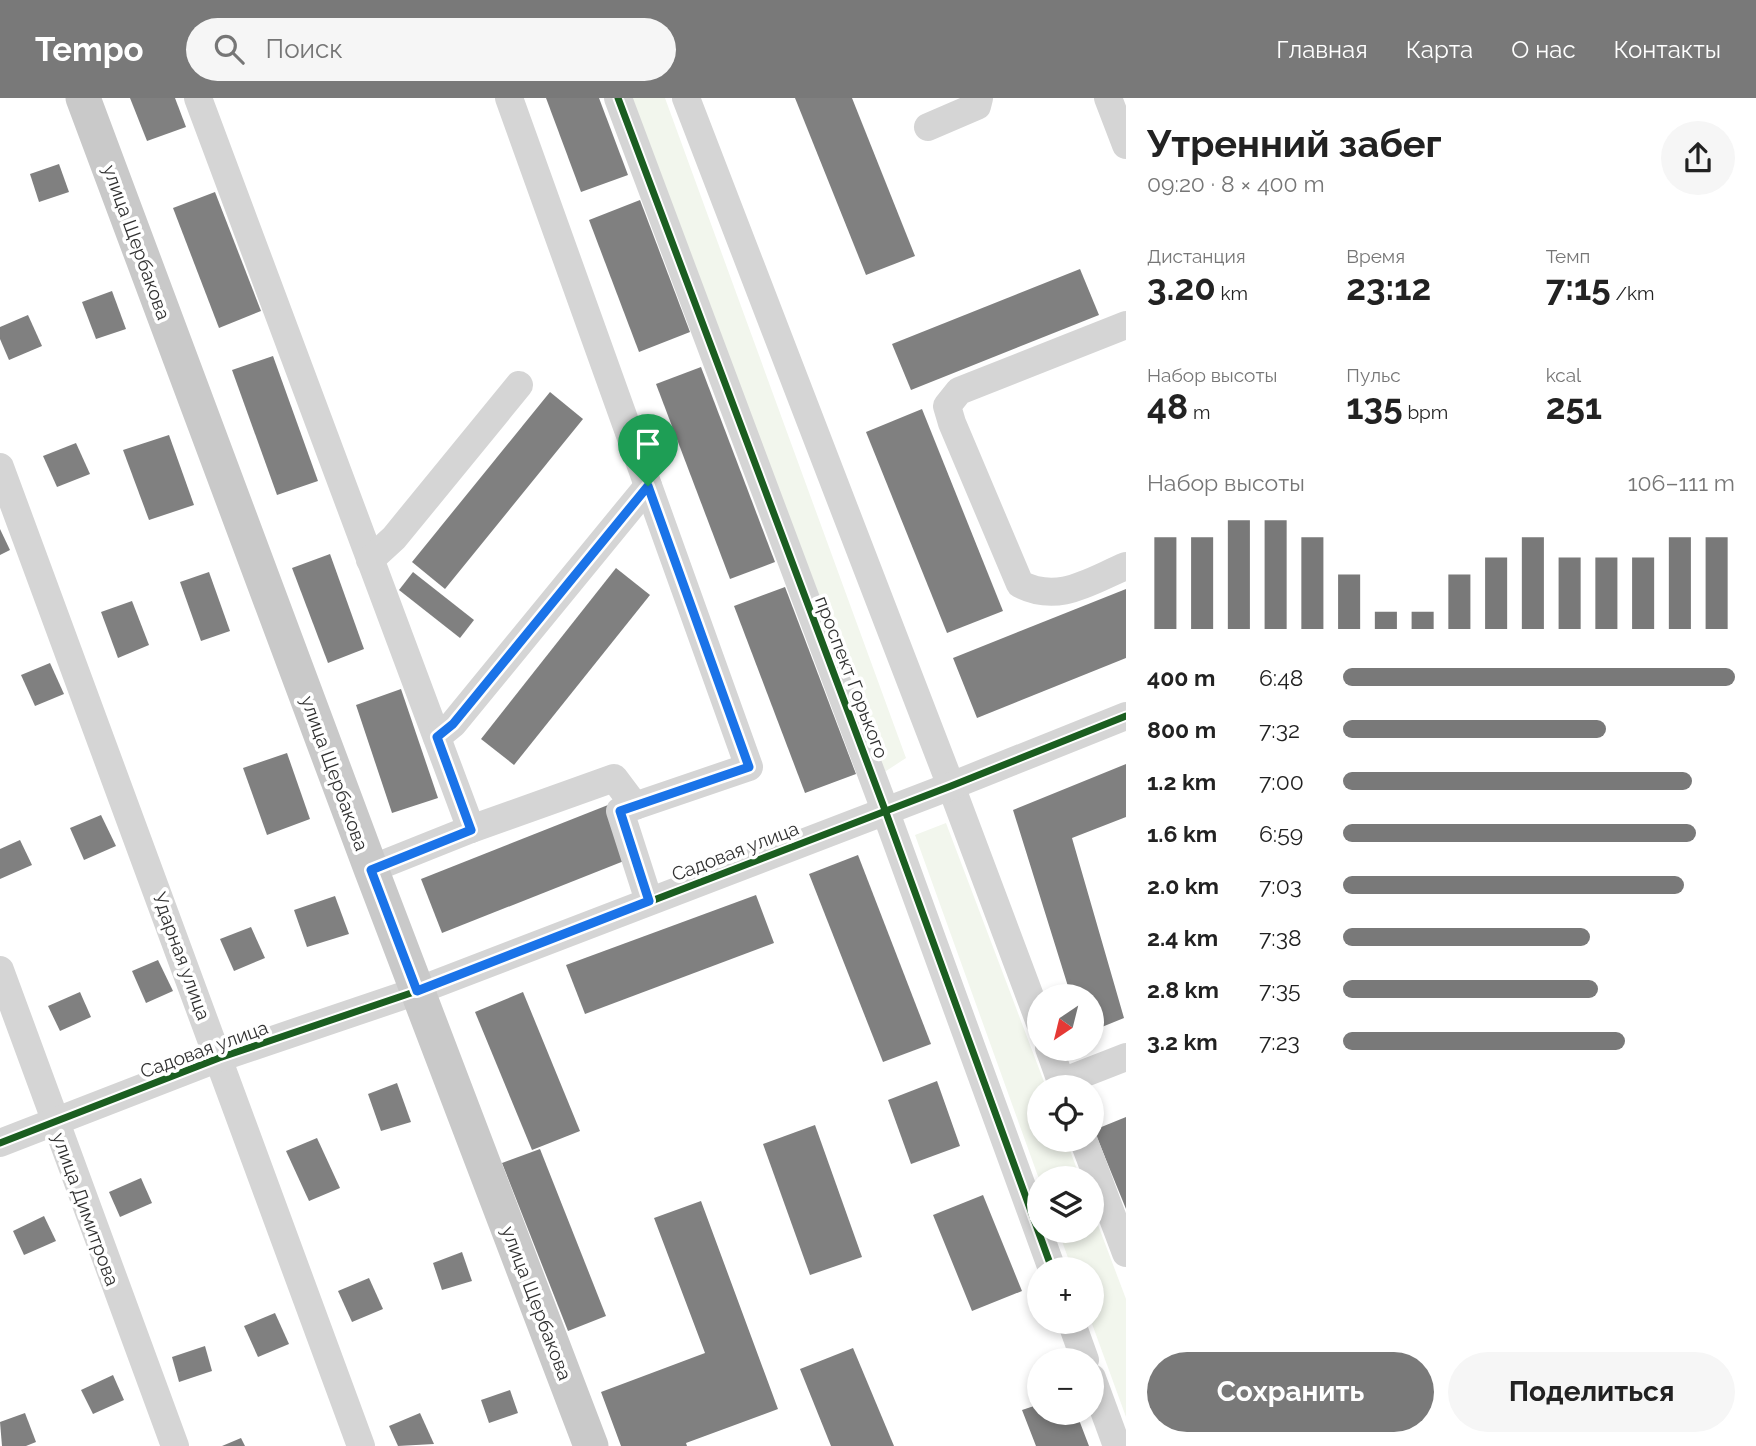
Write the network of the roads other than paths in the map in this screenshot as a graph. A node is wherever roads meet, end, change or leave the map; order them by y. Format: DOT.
graph roads {
  1 [pos="83,98"];
  2 [pos="198,98"];
  3 [pos="509,98"];
  4 [pos="618,98"];
  5 [pos="686,98"];
  6 [pos="979,98"];
  7 [pos="1108,98"];
  8 [pos="928,127"];
  9 [pos="1126,145"];
  10 [pos="1126,325"];
  11 [pos="519,385"];
  12 [pos="0,467"];
  13 [pos="648,486"];
  14 [pos="370,560"];
  15 [pos="1126,566"];
  16 [pos="1126,716"];
  17 [pos="437,737"];
  18 [pos="951,786"];
  19 [pos="635,806"];
  20 [pos="885,810"];
  21 [pos="471,830"];
  22 [pos="371,870"];
  23 [pos="649,901"];
  24 [pos="0,970"];
  25 [pos="1027,988"];
  26 [pos="417,991"];
  27 [pos="1126,1056"];
  28 [pos="219,1058"];
  29 [pos="1083,1075"];
  30 [pos="54,1123"];
  31 [pos="0,1143"];
  32 [pos="1088,1152"];
  33 [pos="1126,1253"];
  34 [pos="1048,1257"];
  35 [pos="1104,1411"];
  36 [pos="175,1446"];
  37 [pos="361,1446"];
  38 [pos="591,1446"];
  39 [pos="1117,1446"];
  1 -- 22 [label="main road, улица Щербакова"];
  2 -- 14 [label="street"];
  3 -- 13 [label="street"];
  4 -- 20 [label="street, проспект Горького"];
  5 -- 18 [label="street"];
  6 -- 8 [label="street"];
  7 -- 9 [label="street"];
  10 -- 15 [label="street"];
  11 -- 14 [label="street"];
  12 -- 28 [label="street, Ударная улица"];
  13 -- 17 [label="street"];
  13 -- 19 [label="street"];
  14 -- 17 [label="street"];
  16 -- 18 [label="street, Садовая улица"];
  17 -- 21 [label="street"];
  18 -- 20 [label="street, Садовая улица"];
  18 -- 25 [label="street"];
  19 -- 21 [label="street"];
  19 -- 23 [label="street"];
  20 -- 23 [label="street, Садовая улица"];
  20 -- 34 [label="street, проспект Горького"];
  21 -- 22 [label="street"];
  22 -- 26 [label="main road, улица Щербакова"];
  23 -- 26 [label="street, Садовая улица"];
  24 -- 30 [label="street, улица Димитрова"];
  26 -- 28 [label="street, Садовая улица"];
  26 -- 38 [label="main road, улица Щербакова"];
  27 -- 29 [label="street"];
  28 -- 30 [label="street, Садовая улица"];
  28 -- 37 [label="street, Ударная улица"];
  30 -- 31 [label="street, Садовая улица"];
  30 -- 36 [label="street, улица Димитрова"];
  32 -- 33 [label="street"];
  35 -- 39 [label="street"];
}
